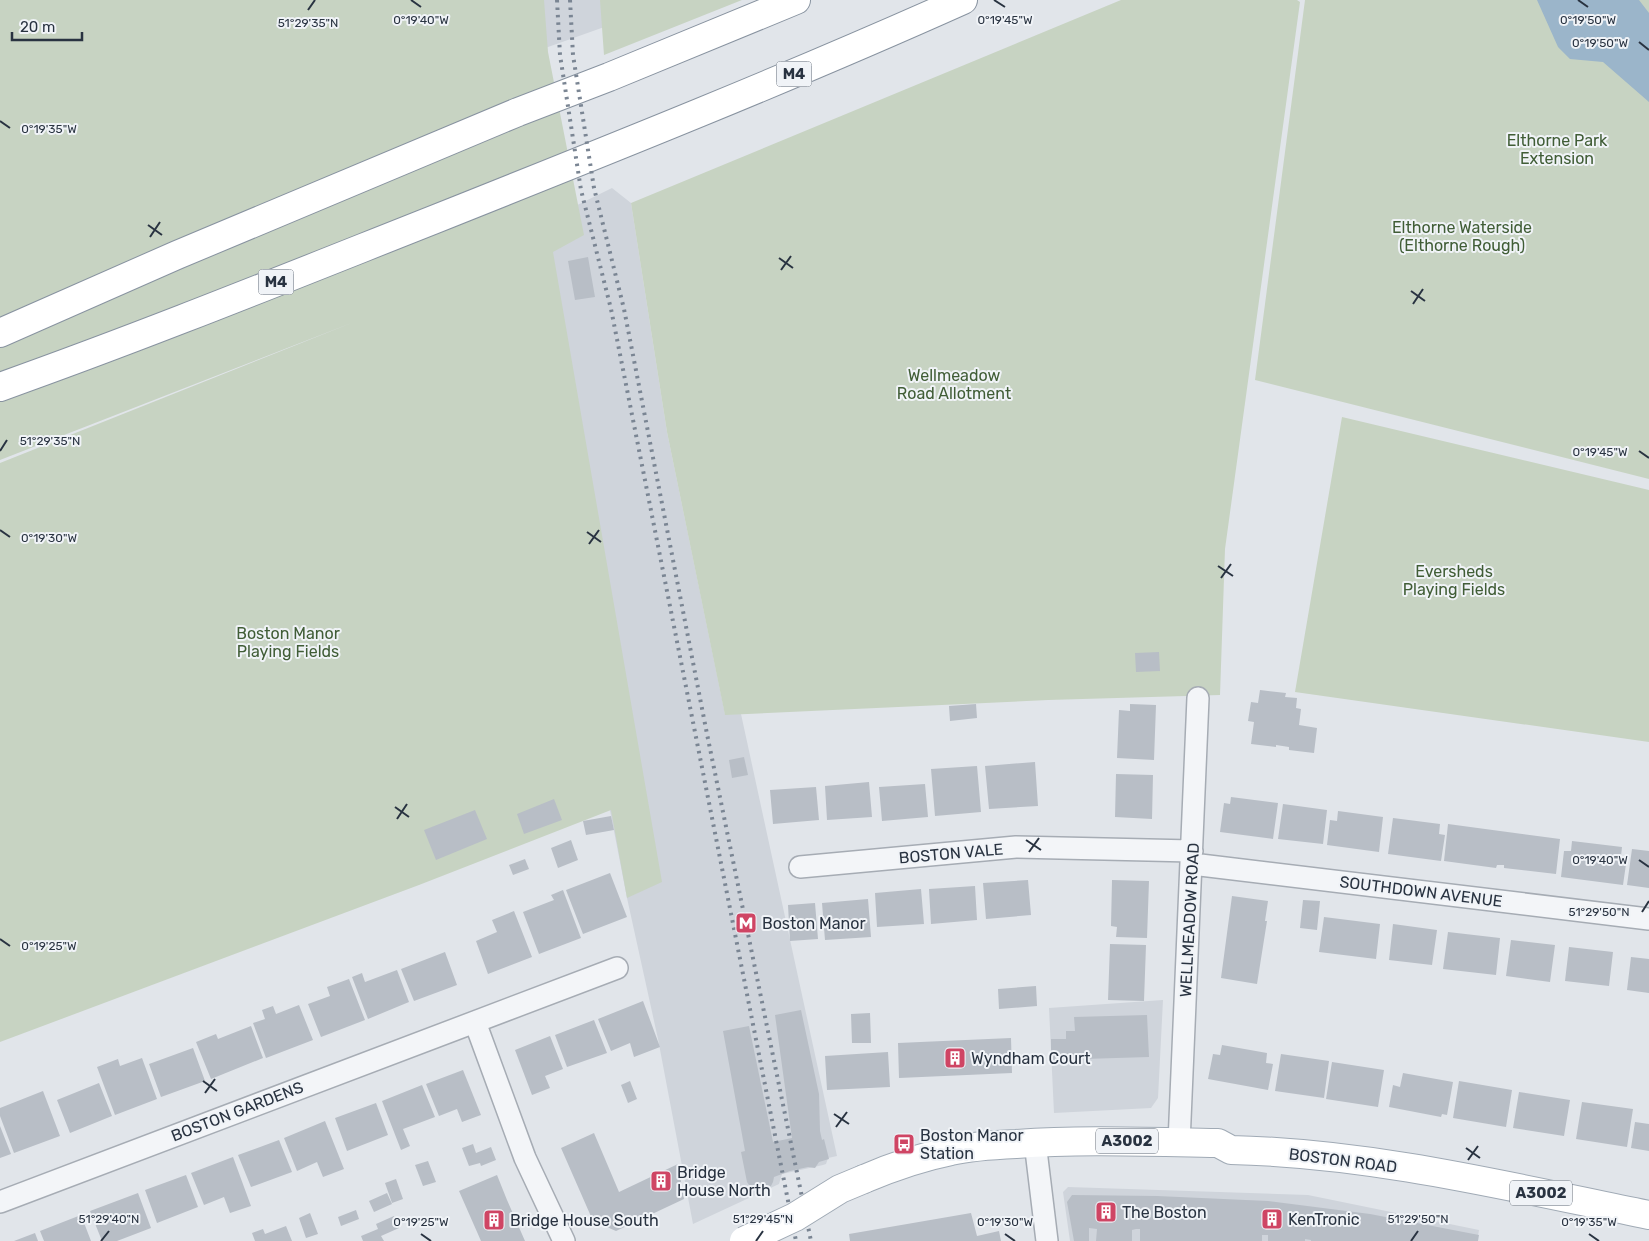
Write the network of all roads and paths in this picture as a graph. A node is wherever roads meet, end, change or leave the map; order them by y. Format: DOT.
graph roads {
  1 [pos="796,0"];
  2 [pos="964,0"];
  3 [pos="0,333"];
  4 [pos="0,387"];
  5 [pos="1198,698"];
  6 [pos="1192,857"];
  7 [pos="800,867"];
  8 [pos="1649,919"];
  9 [pos="616,968"];
  10 [pos="474,1022"];
  11 [pos="1035,1142"];
  12 [pos="1179,1143"];
  13 [pos="0,1202"];
  14 [pos="1649,1214"];
  15 [pos="564,1241"];
  16 [pos="744,1241"];
  17 [pos="1047,1241"];
  1 -- 3 [label="main road"];
  2 -- 4 [label="main road, M4"];
  5 -- 6 [label="street, WELLMEADOW ROAD"];
  6 -- 7 [label="street, BOSTON VALE"];
  6 -- 8 [label="street, SOUTHDOWN AVENUE"];
  6 -- 12 [label="street, WELLMEADOW ROAD"];
  9 -- 10 [label="street, BOSTON GARDENS"];
  10 -- 13 [label="street, BOSTON GARDENS"];
  10 -- 15 [label="street"];
  11 -- 12 [label="main road, BOSTON ROAD / A3002"];
  11 -- 16 [label="main road, A3002, bridge"];
  11 -- 17 [label="street"];
  12 -- 14 [label="main road, BOSTON ROAD / A3002"];
}
